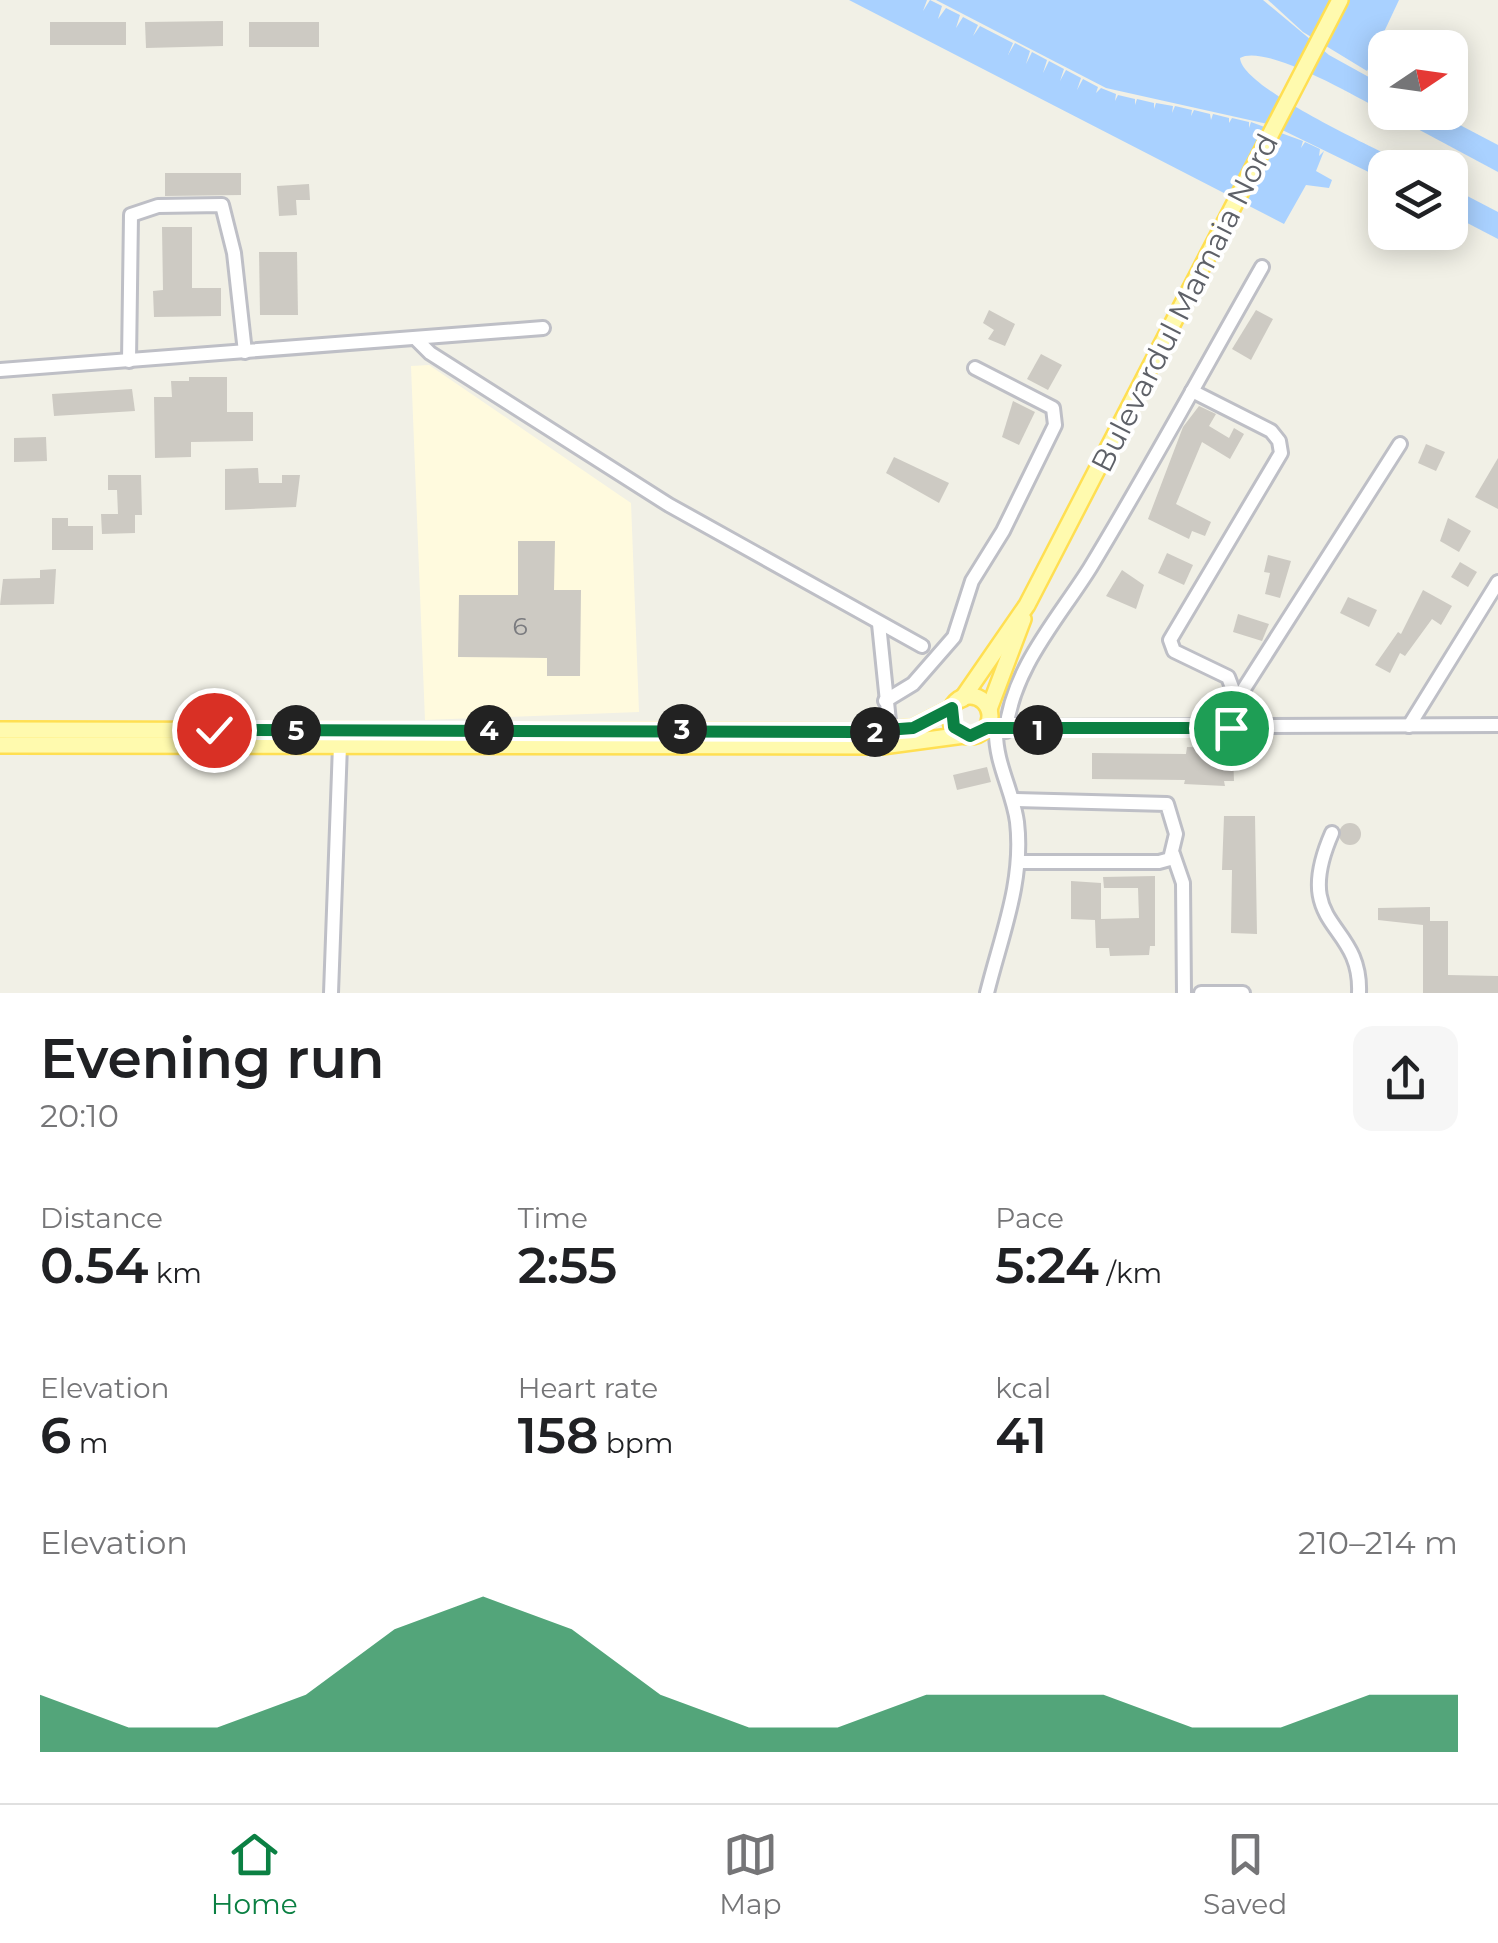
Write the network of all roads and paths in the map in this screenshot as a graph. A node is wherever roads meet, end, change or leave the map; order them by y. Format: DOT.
graph roads {
  1 [pos="1340,0"];
  2 [pos="1262,267"];
  3 [pos="542,328"];
  4 [pos="416,339"];
  5 [pos="246,352"];
  6 [pos="130,362"];
  7 [pos="975,368"];
  8 [pos="0,370"];
  9 [pos="1192,391"];
  10 [pos="1400,444"];
  11 [pos="1498,582"];
  12 [pos="1027,605"];
  13 [pos="880,624"];
  14 [pos="922,646"];
  15 [pos="886,701"];
  16 [pos="957,703"];
  17 [pos="1233,706"];
  18 [pos="989,709"];
  19 [pos="1498,725"];
  20 [pos="1409,726"];
  21 [pos="1231,728"];
  22 [pos="0,730"];
  23 [pos="996,730"];
  24 [pos="890,731"];
  25 [pos="964,735"];
  26 [pos="0,745"];
  27 [pos="340,745"];
  28 [pos="1014,800"];
  29 [pos="1332,834"];
  30 [pos="1173,854"];
  31 [pos="1018,862"];
  32 [pos="330,993"];
  33 [pos="987,993"];
  34 [pos="1184,993"];
  35 [pos="1200,993"];
  36 [pos="1243,993"];
  37 [pos="1359,993"];
  1 -- 12 [label="main road, Bulevardul Mamaia Nord"];
  2 -- 9 [label="street"];
  3 -- 4 [label="street"];
  4 -- 5 [label="street"];
  4 -- 13 [label="street"];
  5 -- 6 [label="street"];
  5 -- 6 [label="street"];
  6 -- 8 [label="street"];
  7 -- 15 [label="street"];
  9 -- 17 [label="street"];
  9 -- 23 [label="street"];
  10 -- 17 [label="street"];
  11 -- 20 [label="street"];
  12 -- 16 [label="main road, Bulevardul Mamaia Nord"];
  12 -- 18 [label="main road, Bulevardul Mamaia Nord"];
  13 -- 14 [label="street"];
  13 -- 15 [label="street"];
  15 -- 24 [label="street"];
  16 -- 18 [label="main road"];
  16 -- 24 [label="main road"];
  16 -- 25 [label="main road"];
  17 -- 21 [label="street"];
  18 -- 23 [label="main road"];
  19 -- 20 [label="street"];
  20 -- 21 [label="street"];
  21 -- 23 [label="street"];
  22 -- 24 [label="main road"];
  23 -- 25 [label="main road"];
  23 -- 28 [label="street"];
  25 -- 27 [label="main road"];
  26 -- 27 [label="main road"];
  27 -- 32 [label="street"];
  28 -- 30 [label="street"];
  28 -- 31 [label="street"];
  29 -- 37 [label="street"];
  30 -- 31 [label="street"];
  30 -- 34 [label="street"];
  31 -- 33 [label="street"];
  35 -- 36 [label="street"];
}
